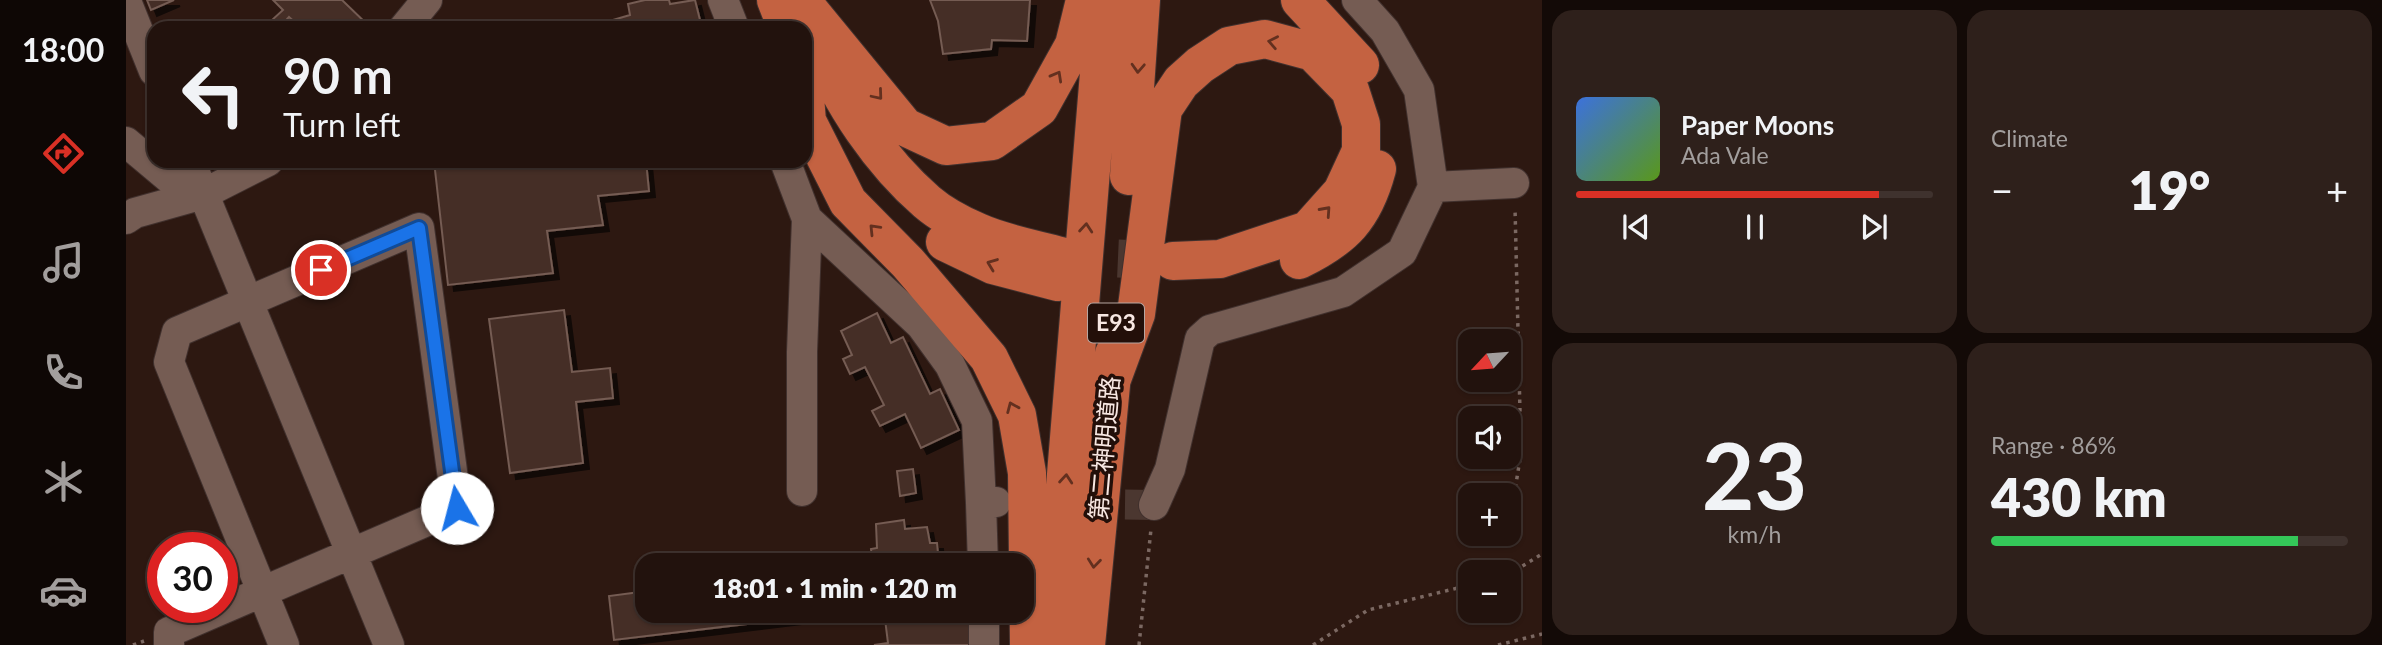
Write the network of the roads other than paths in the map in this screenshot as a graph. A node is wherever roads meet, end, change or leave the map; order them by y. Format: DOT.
graph roads {
  1 [pos="427,0"];
  2 [pos="723,0"];
  3 [pos="1086,0"];
  4 [pos="1105,0"];
  5 [pos="1142,0"];
  6 [pos="1300,0"];
  7 [pos="1357,0"];
  8 [pos="126,1"];
  9 [pos="792,8"];
  10 [pos="410,21"];
  11 [pos="731,21"];
  12 [pos="804,21"];
  13 [pos="812,29"];
  14 [pos="812,40"];
  15 [pos="147,54"];
  16 [pos="812,83"];
  17 [pos="812,131"];
  18 [pos="126,142"];
  19 [pos="147,160"];
  20 [pos="157,168"];
  21 [pos="193,168"];
  22 [pos="254,168"];
  23 [pos="788,168"];
  24 [pos="1514,183"];
  25 [pos="1433,187"];
  26 [pos="203,194"];
  27 [pos="126,219"];
  28 [pos="807,219"];
  29 [pos="247,301"];
  30 [pos="1112,379"];
  31 [pos="802,491"];
  32 [pos="1154,505"];
  33 [pos="351,553"];
  34 [pos="984,553"];
  35 [pos="264,592"];
  36 [pos="984,623"];
  37 [pos="169,645"];
  38 [pos="284,645"];
  39 [pos="389,645"];
  40 [pos="984,645"];
  41 [pos="1028,645"];
  42 [pos="1052,645"];
  43 [pos="1086,645"];
  1 -- 10 [label="street"];
  2 -- 11 [label="street"];
  13 -- 3 [label="highway, one-way"];
  42 -- 4 [label="highway, 第二神明道路 / E93, one-way"];
  5 -- 30 [label="highway, 第二神明道路 / E93, one-way"];
  6 -- 30 [label="highway, one-way"];
  7 -- 25 [label="street"];
  8 -- 15 [label="street"];
  9 -- 12 [label="highway, one-way"];
  14 -- 16 [label="highway, one-way"];
  41 -- 17 [label="highway, one-way"];
  18 -- 19 [label="street"];
  20 -- 26 [label="street"];
  21 -- 26 [label="street"];
  22 -- 26 [label="street"];
  23 -- 28 [label="street"];
  24 -- 25 [label="street"];
  25 -- 32 [label="street"];
  26 -- 27 [label="street"];
  26 -- 29 [label="street"];
  28 -- 31 [label="street"];
  28 -- 34 [label="street"];
  29 -- 33 [label="street"];
  29 -- 33 [label="street"];
  29 -- 35 [label="street"];
  30 -- 43 [label="highway, 第二神明道路 / E93, one-way"];
  33 -- 35 [label="street"];
  33 -- 39 [label="street"];
  35 -- 37 [label="street"];
  35 -- 38 [label="street"];
  36 -- 40 [label="street"];
}
